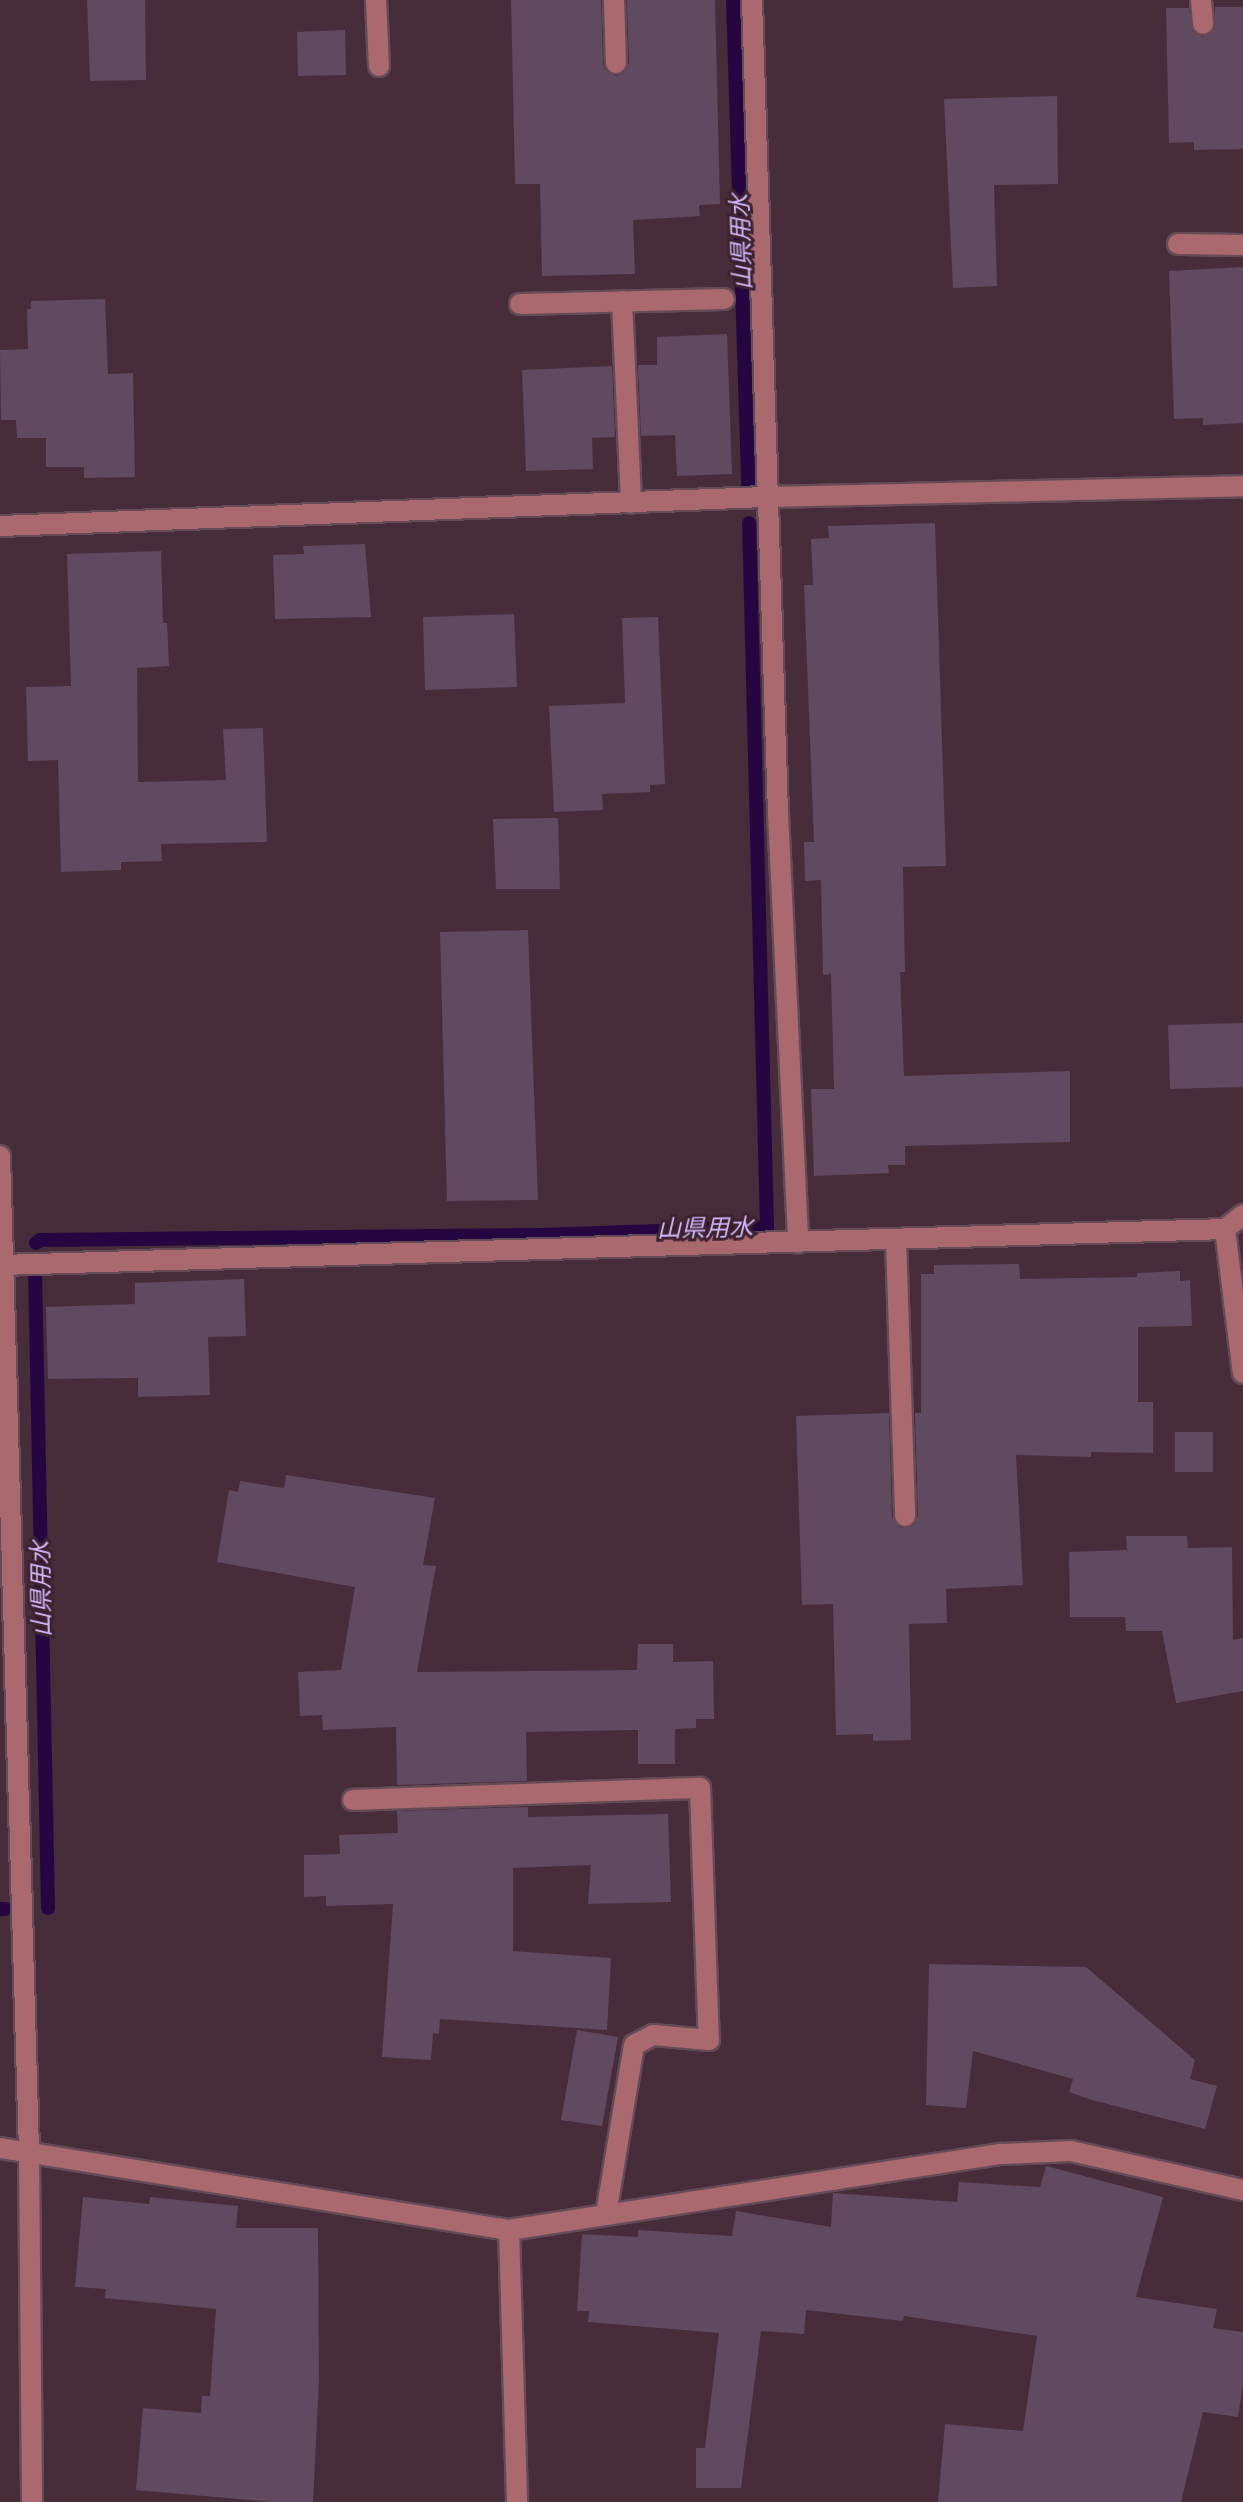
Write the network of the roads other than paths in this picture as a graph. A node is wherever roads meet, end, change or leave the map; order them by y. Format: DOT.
graph roads {
  1 [pos="376,0"];
  2 [pos="614,0"];
  3 [pos="752,0"];
  4 [pos="1201,0"];
  5 [pos="1203,24"];
  6 [pos="616,63"];
  7 [pos="379,66"];
  8 [pos="1178,244"];
  9 [pos="1243,245"];
  10 [pos="724,299"];
  11 [pos="622,301"];
  12 [pos="520,304"];
  13 [pos="1243,486"];
  14 [pos="767,497"];
  15 [pos="631,503"];
  16 [pos="0,526"];
  17 [pos="0,1156"];
  18 [pos="1243,1215"];
  19 [pos="1225,1229"];
  20 [pos="896,1240"];
  21 [pos="798,1243"];
  22 [pos="2,1265"];
  23 [pos="1243,1373"];
  24 [pos="905,1516"];
  25 [pos="353,1800"];
  26 [pos="10,1883"];
  27 [pos="0,2148"];
  28 [pos="29,2152"];
  29 [pos="1243,2190"];
  30 [pos="606,2215"];
  31 [pos="509,2230"];
  32 [pos="32,2502"];
  33 [pos="517,2502"];
  1 -- 7 [label="street"];
  2 -- 6 [label="street"];
  3 -- 14 [label="street"];
  4 -- 5 [label="street"];
  8 -- 9 [label="street"];
  10 -- 11 [label="street"];
  11 -- 12 [label="street"];
  11 -- 15 [label="street"];
  13 -- 14 [label="street"];
  14 -- 15 [label="street"];
  14 -- 21 [label="street"];
  15 -- 16 [label="street"];
  17 -- 22 [label="street"];
  18 -- 19 [label="street"];
  19 -- 20 [label="street"];
  19 -- 23 [label="street"];
  20 -- 21 [label="street"];
  20 -- 24 [label="street"];
  21 -- 22 [label="street"];
  22 -- 26 [label="street"];
  25 -- 30 [label="street"];
  26 -- 28 [label="street"];
  27 -- 28 [label="street"];
  28 -- 31 [label="street"];
  28 -- 32 [label="street"];
  29 -- 30 [label="street"];
  30 -- 31 [label="street"];
  31 -- 33 [label="street"];
}
